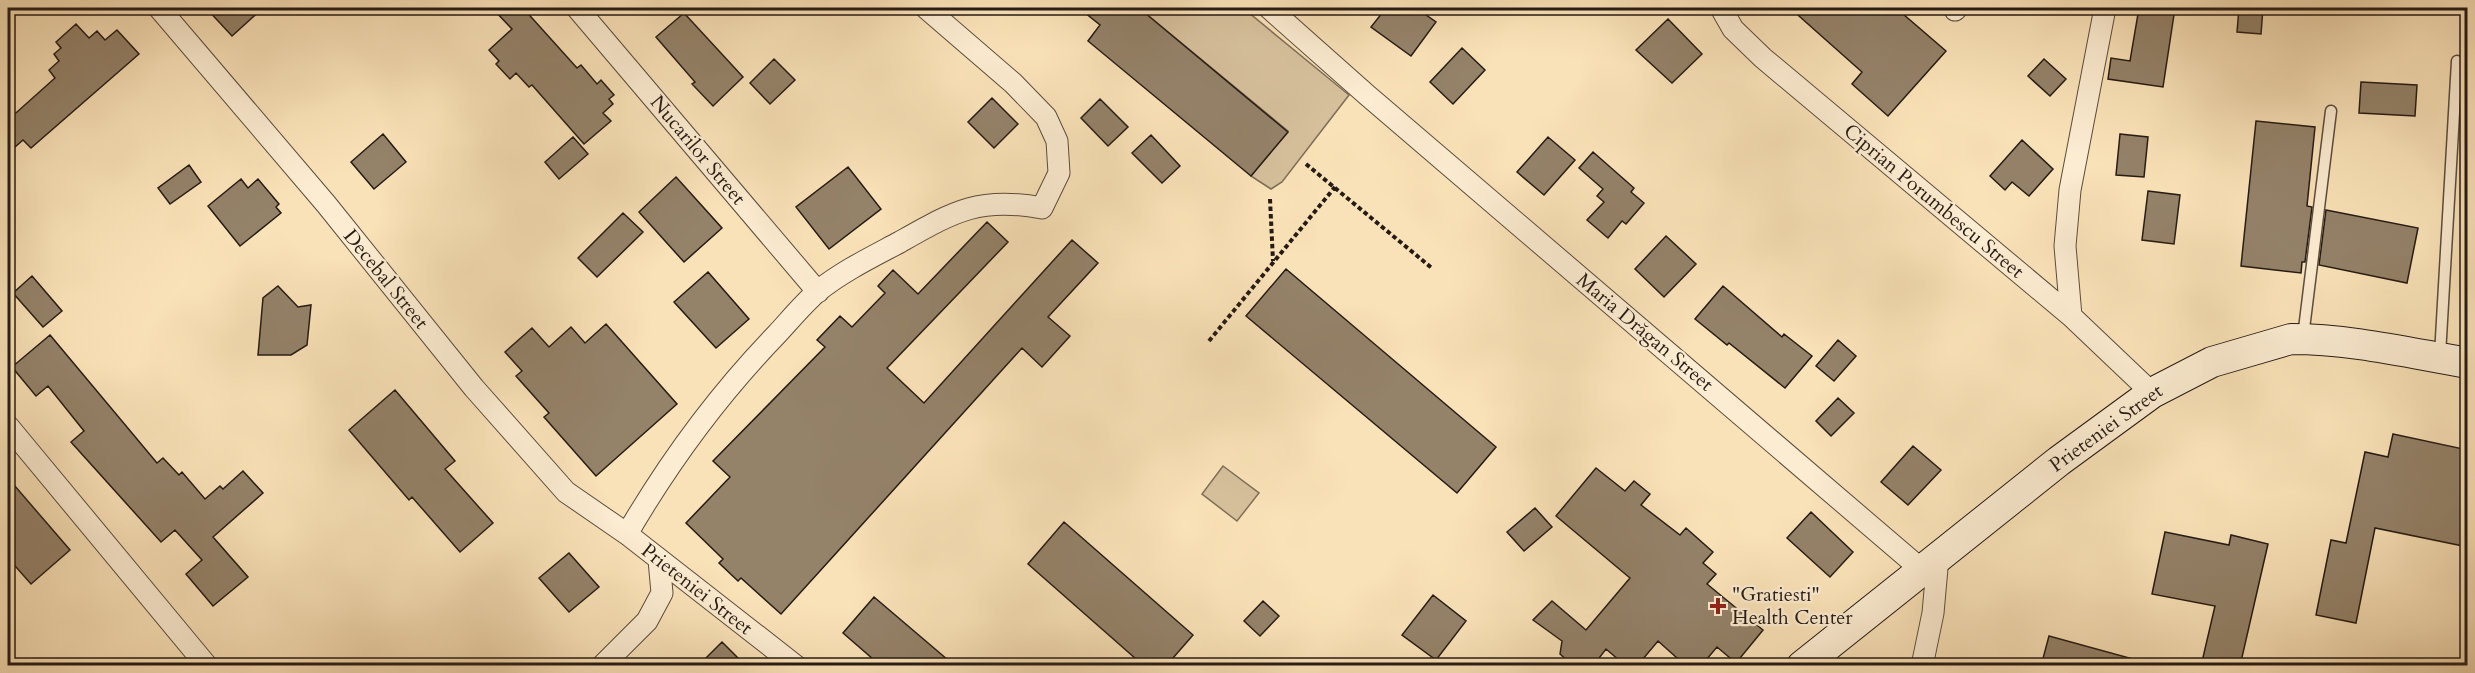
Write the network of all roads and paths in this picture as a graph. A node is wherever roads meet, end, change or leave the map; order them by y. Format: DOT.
graph roads {
  1 [pos="159,8"];
  2 [pos="577,8"];
  3 [pos="926,8"];
  4 [pos="1269,8"];
  5 [pos="1721,8"];
  6 [pos="2105,8"];
  7 [pos="2457,61"];
  8 [pos="2331,111"];
  9 [pos="1306,164"];
  10 [pos="1335,187"];
  11 [pos="1270,199"];
  12 [pos="1273,262"];
  13 [pos="1433,268"];
  14 [pos="818,292"];
  15 [pos="2071,316"];
  16 [pos="2302,339"];
  17 [pos="1209,341"];
  18 [pos="2454,361"];
  19 [pos="2152,393"];
  20 [pos="8,426"];
  21 [pos="627,534"];
  22 [pos="659,560"];
  23 [pos="1930,563"];
  24 [pos="607,664"];
  25 [pos="207,666"];
  26 [pos="796,666"];
  27 [pos="1802,666"];
  28 [pos="1922,666"];
  1 -- 21 [label="street, Decebal Street"];
  2 -- 14 [label="street, Nucarilor Street"];
  3 -- 14 [label="street"];
  4 -- 23 [label="street, Maria Drăgan Street"];
  5 -- 15 [label="street, Ciprian Porumbescu Street"];
  6 -- 15 [label="street"];
  7 -- 18 [label="lane"];
  8 -- 16 [label="lane"];
  9 -- 10 [label="path"];
  10 -- 12 [label="path"];
  10 -- 13 [label="path"];
  11 -- 12 [label="path"];
  12 -- 17 [label="path"];
  14 -- 21 [label="street"];
  15 -- 19 [label="street, Ciprian Porumbescu Street"];
  16 -- 18 [label="street, Prieteniei Street"];
  16 -- 19 [label="street, Prieteniei Street"];
  19 -- 23 [label="street, Prieteniei Street"];
  20 -- 25 [label="street"];
  21 -- 22 [label="street, Prieteniei Street"];
  22 -- 24 [label="street"];
  22 -- 26 [label="street, Prieteniei Street"];
  23 -- 27 [label="street, Prieteniei Street"];
  23 -- 28 [label="street"];
}
